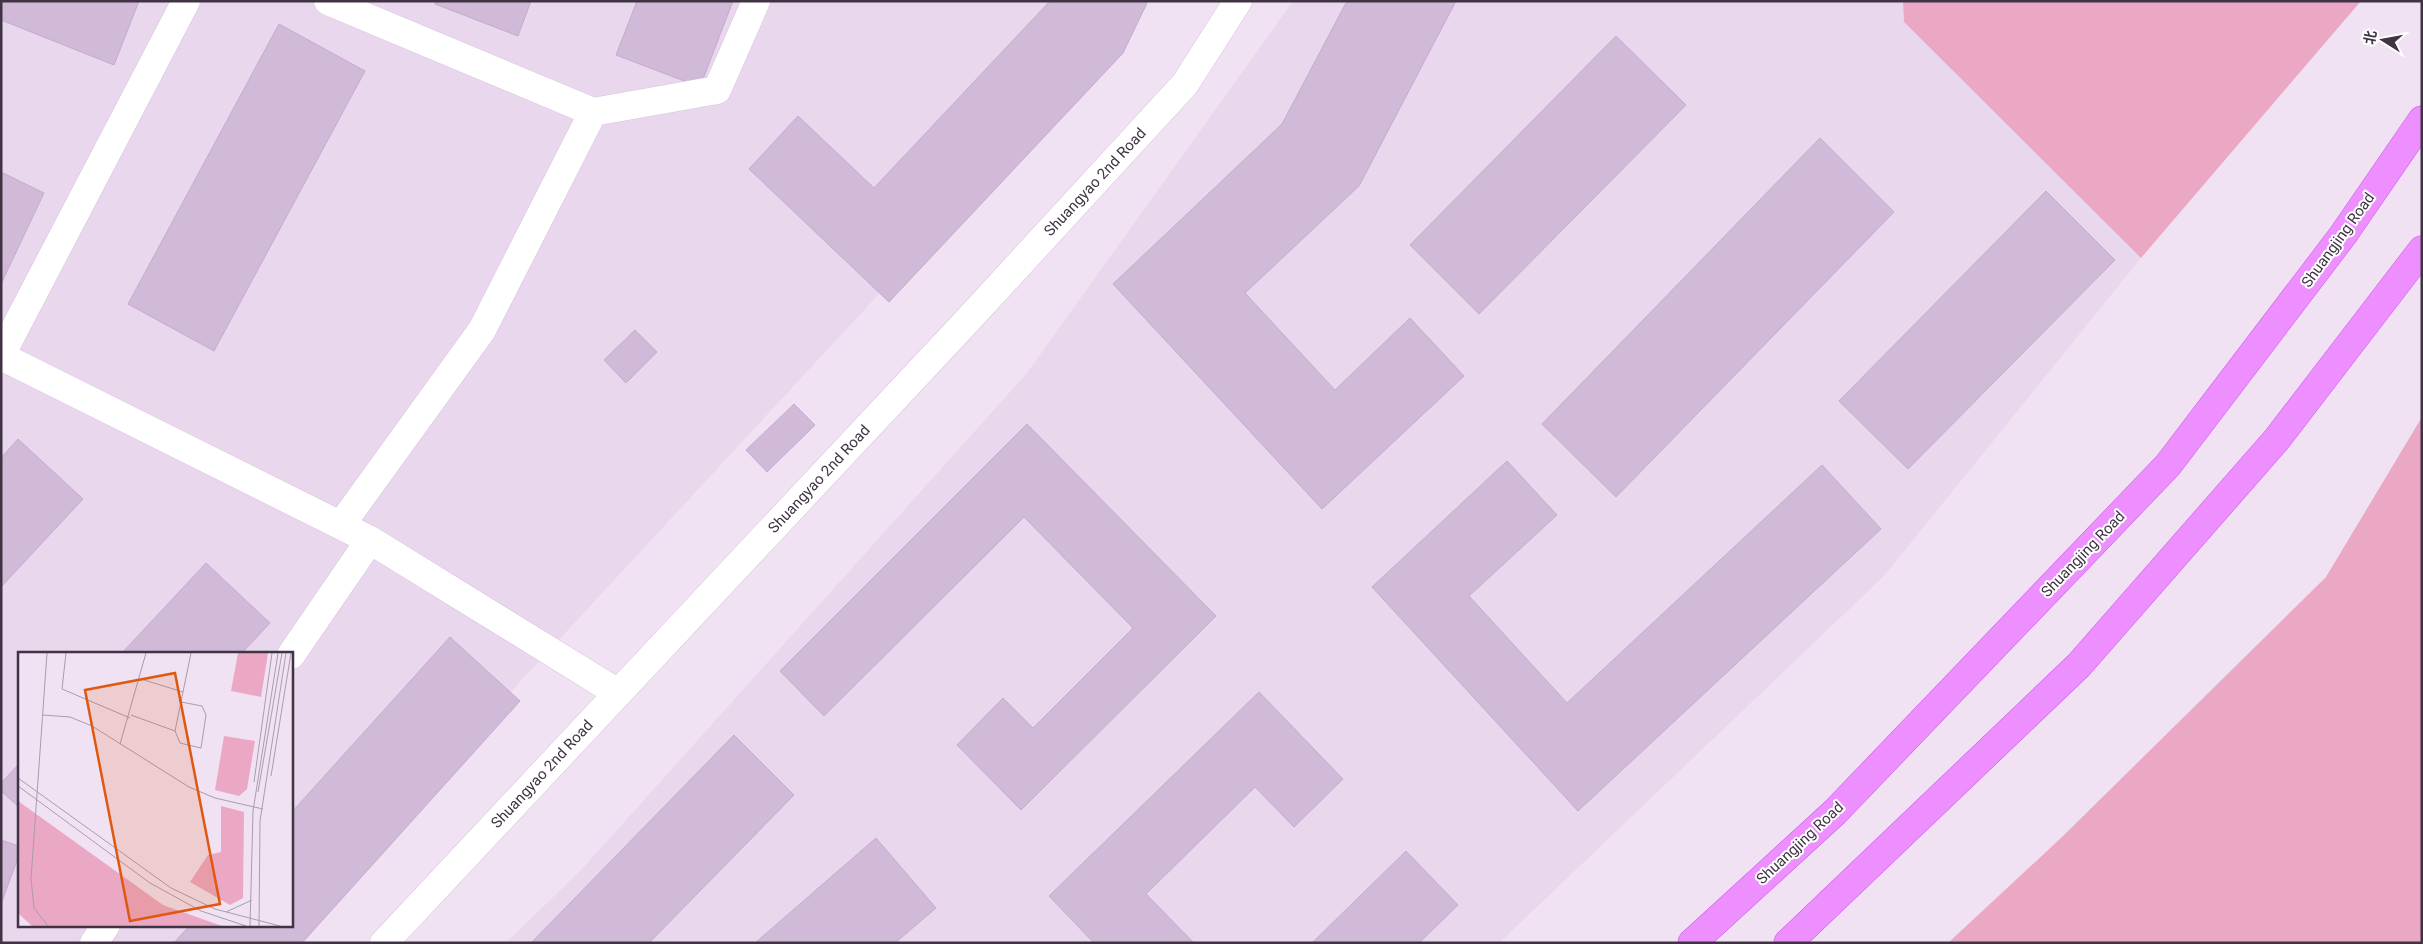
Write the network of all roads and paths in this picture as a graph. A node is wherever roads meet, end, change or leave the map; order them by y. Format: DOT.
graph roads {
  1 [pos="186,1"];
  2 [pos="328,1"];
  3 [pos="756,1"];
  4 [pos="1238,1"];
  5 [pos="592,112"];
  6 [pos="2422,120"];
  7 [pos="2422,250"];
  8 [pos="1,356"];
  9 [pos="341,525"];
  10 [pos="370,540"];
  11 [pos="292,654"];
  12 [pos="618,693"];
  13 [pos="105,926"];
  14 [pos="94,943"];
  15 [pos="384,943"];
  16 [pos="1692,943"];
  17 [pos="1788,943"];
  1 -- 8 [label="street"];
  2 -- 5 [label="street"];
  3 -- 5 [label="street"];
  4 -- 12 [label="street, Shuangyao 2nd Road"];
  5 -- 9 [label="street"];
  6 -- 16 [label="main road, Shuangjing Road"];
  7 -- 17 [label="main road"];
  8 -- 9 [label="street"];
  9 -- 10 [label="street"];
  10 -- 11 [label="street"];
  10 -- 12 [label="street"];
  12 -- 15 [label="street, Shuangyao 2nd Road"];
  13 -- 14 [label="street"];
}
